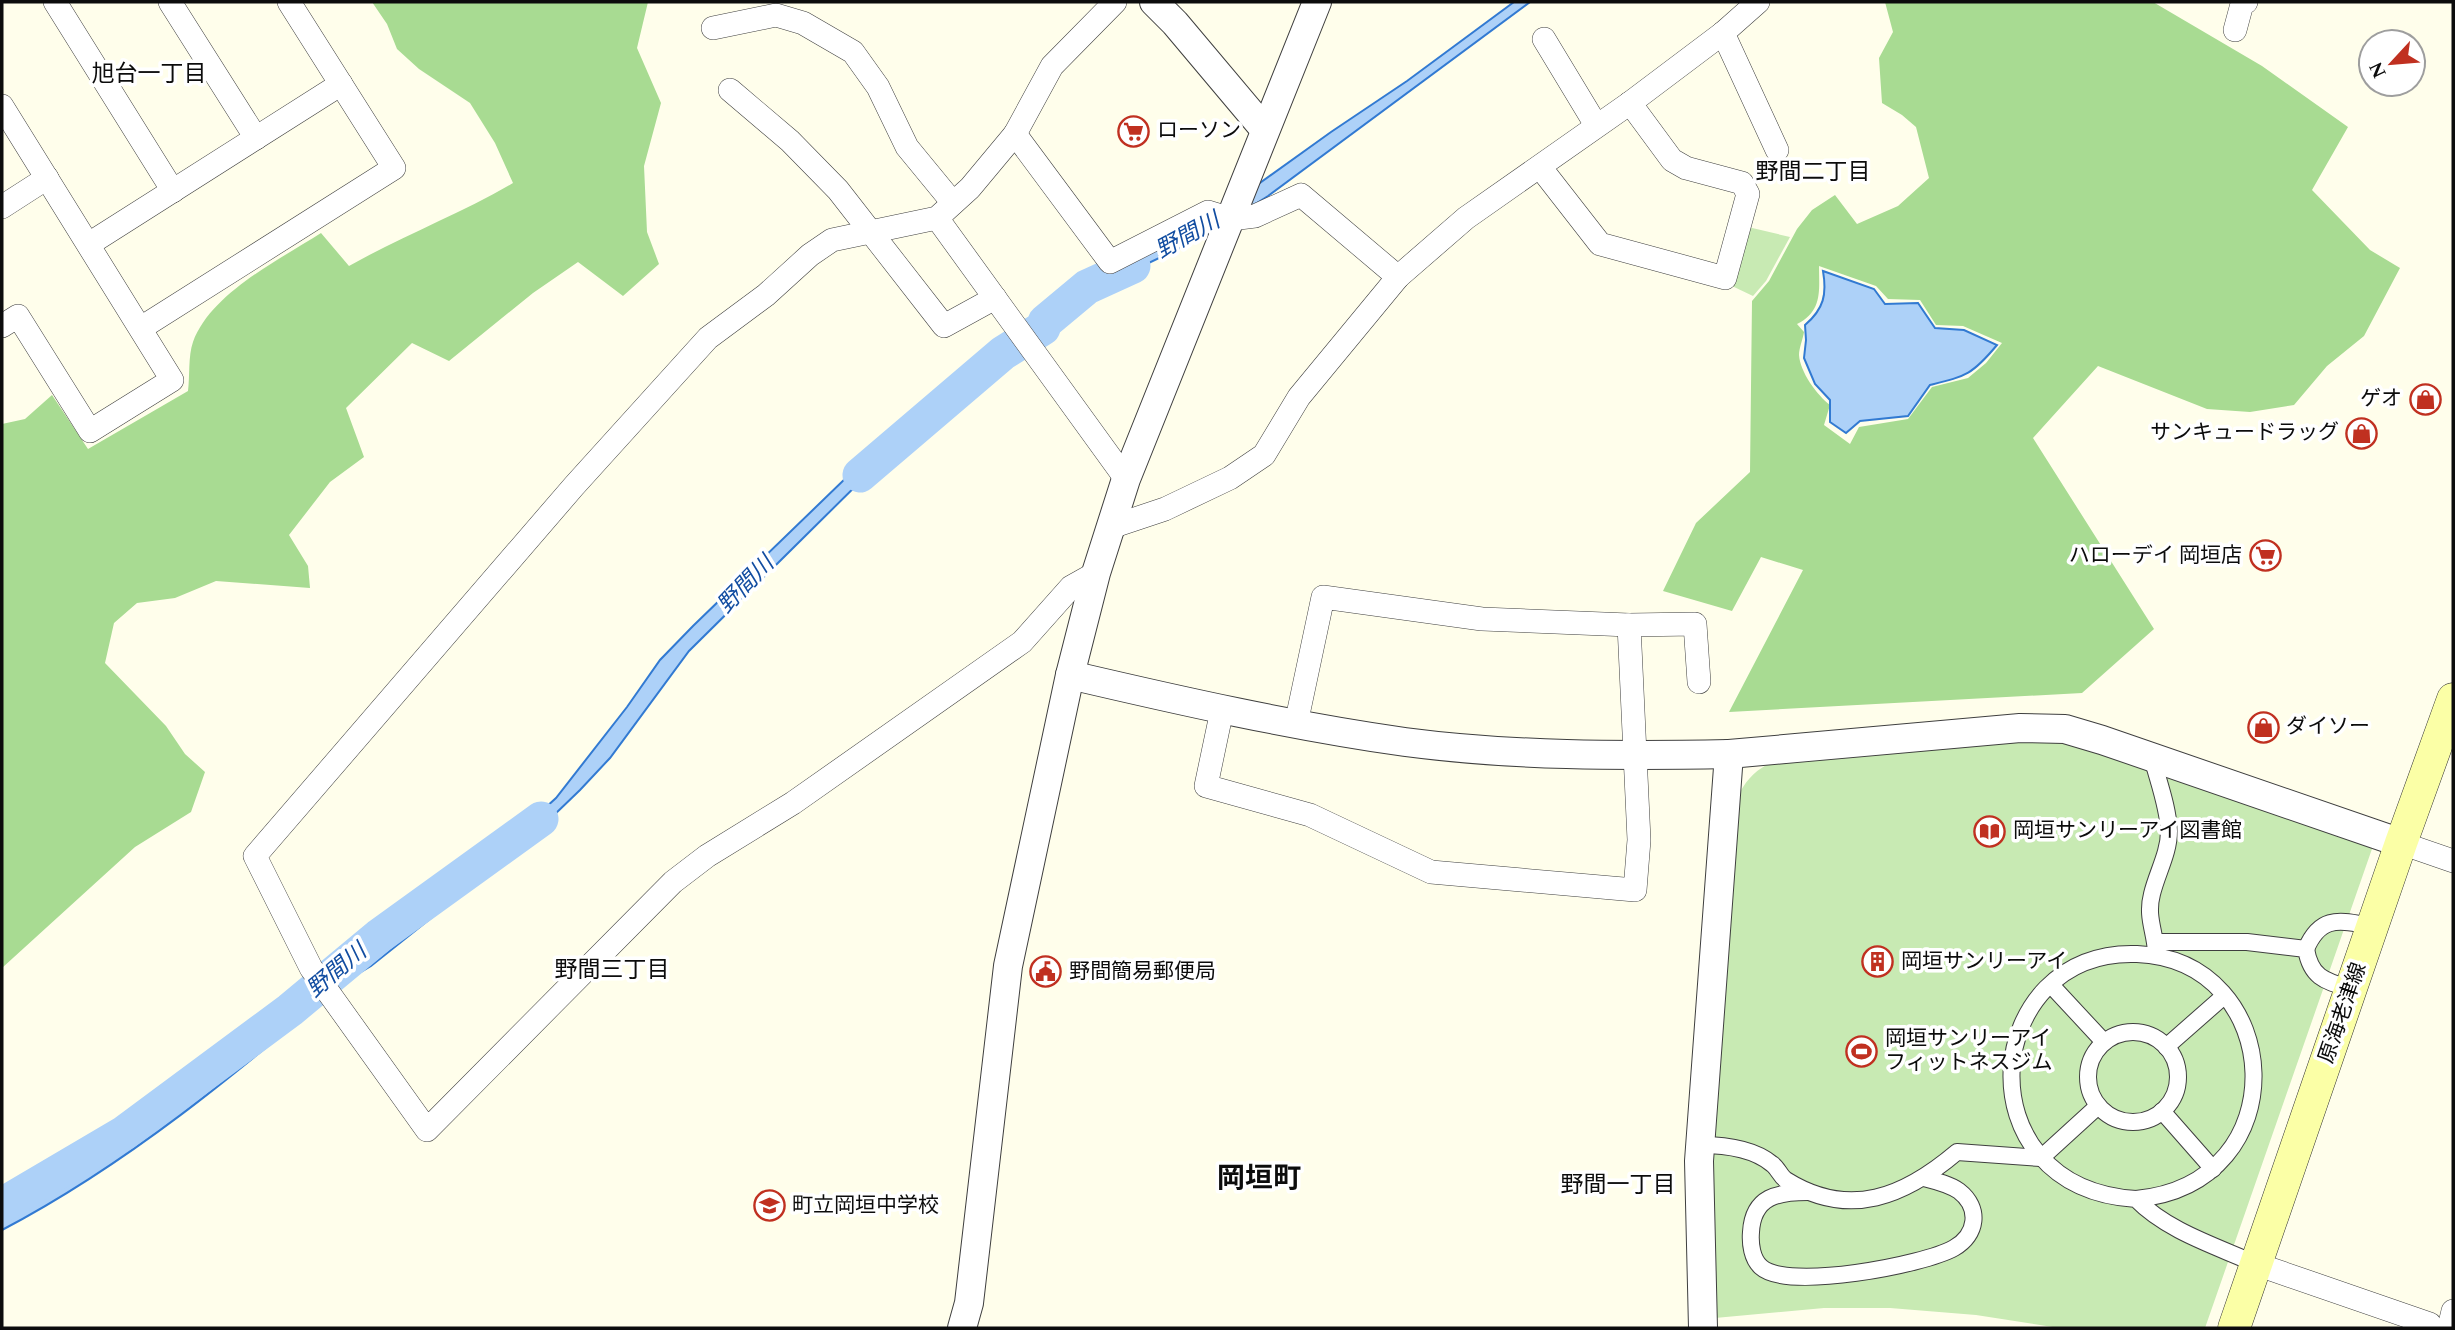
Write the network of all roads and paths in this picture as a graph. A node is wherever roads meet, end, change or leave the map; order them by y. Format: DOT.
graph roads {
  1 [pos="55,2"];
  2 [pos="170,2"];
  3 [pos="1115,2"];
  4 [pos="1154,2"];
  5 [pos="1318,2"];
  6 [pos="1758,2"];
  7 [pos="2246,2"];
  8 [pos="298,5"];
  9 [pos="713,28"];
  10 [pos="2235,30"];
  11 [pos="1723,33"];
  12 [pos="1544,39"];
  13 [pos="341,84"];
  14 [pos="730,90"];
  15 [pos="1630,103"];
  16 [pos="2,106"];
  17 [pos="1596,125"];
  18 [pos="1265,130"];
  19 [pos="1016,134"];
  20 [pos="256,138"];
  21 [pos="1777,150"];
  22 [pos="1540,167"];
  23 [pos="47,178"];
  24 [pos="173,191"];
  25 [pos="2,207"];
  26 [pos="945,211"];
  27 [pos="1231,219"];
  28 [pos="868,231"];
  29 [pos="89,244"];
  30 [pos="1398,277"];
  31 [pos="995,298"];
  32 [pos="2,326"];
  33 [pos="141,328"];
  34 [pos="1126,479"];
  35 [pos="1111,527"];
  36 [pos="1096,573"];
  37 [pos="1629,625"];
  38 [pos="1070,675"];
  39 [pos="1699,682"];
  40 [pos="2453,699"];
  41 [pos="1222,710"];
  42 [pos="1296,724"];
  43 [pos="1729,754"];
  44 [pos="1634,755"];
  45 [pos="2152,757"];
  46 [pos="2401,843"];
  47 [pos="2453,861"];
  48 [pos="2373,926"];
  49 [pos="2156,949"];
  50 [pos="2305,949"];
  51 [pos="2052,985"];
  52 [pos="2351,989"];
  53 [pos="2224,996"];
  54 [pos="2104,1042"];
  55 [pos="2166,1047"];
  56 [pos="2098,1106"];
  57 [pos="2162,1111"];
  58 [pos="1700,1145"];
  59 [pos="2041,1158"];
  60 [pos="2213,1169"];
  61 [pos="1924,1178"];
  62 [pos="1814,1192"];
  63 [pos="2136,1199"];
  64 [pos="2256,1264"];
  65 [pos="2453,1311"];
  66 [pos="962,1328"];
  67 [pos="1703,1328"];
  68 [pos="2234,1328"];
  69 [pos="2429,1328"];
  70 [pos="2449,1328"];
  1 -- 24 [label="street"];
  2 -- 20 [label="street"];
  3 -- 19 [label="street"];
  4 -- 18 [label="street"];
  5 -- 18 [label="street"];
  6 -- 11 [label="street"];
  7 -- 10 [label="street"];
  8 -- 13 [label="street"];
  9 -- 26 [label="street"];
  11 -- 15 [label="street"];
  11 -- 21 [label="street"];
  12 -- 17 [label="street"];
  13 -- 20 [label="street"];
  13 -- 33 [label="street"];
  14 -- 28 [label="street"];
  15 -- 17 [label="street"];
  15 -- 22 [label="street"];
  16 -- 23 [label="street"];
  17 -- 22 [label="street"];
  18 -- 27 [label="street"];
  19 -- 26 [label="street"];
  19 -- 27 [label="street"];
  20 -- 24 [label="street"];
  22 -- 30 [label="street"];
  23 -- 25 [label="street"];
  23 -- 29 [label="street"];
  24 -- 29 [label="street"];
  26 -- 28 [label="street"];
  26 -- 31 [label="street"];
  27 -- 30 [label="street"];
  27 -- 34 [label="street"];
  28 -- 31 [label="street"];
  28 -- 36 [label="street"];
  29 -- 33 [label="street"];
  30 -- 35 [label="street"];
  31 -- 34 [label="street"];
  32 -- 33 [label="street"];
  34 -- 35 [label="street"];
  35 -- 36 [label="street"];
  36 -- 38 [label="street"];
  37 -- 39 [label="street"];
  37 -- 42 [label="street"];
  37 -- 44 [label="street"];
  38 -- 41 [label="street"];
  38 -- 66 [label="street"];
  40 -- 46 [label="main road, 原海老津線"];
  41 -- 42 [label="street"];
  41 -- 44 [label="street"];
  42 -- 44 [label="street"];
  43 -- 44 [label="street"];
  43 -- 45 [label="street"];
  43 -- 58 [label="street"];
  45 -- 46 [label="street"];
  45 -- 49 [label="street"];
  46 -- 47 [label="street"];
  46 -- 48 [label="main road, 原海老津線"];
  48 -- 50 [label="street"];
  48 -- 52 [label="main road, 原海老津線"];
  49 -- 50 [label="street"];
  49 -- 51 [label="street"];
  49 -- 53 [label="street"];
  50 -- 52 [label="street"];
  51 -- 54 [label="street"];
  51 -- 59 [label="street"];
  52 -- 64 [label="main road, 原海老津線"];
  53 -- 55 [label="street"];
  53 -- 60 [label="street"];
  54 -- 55 [label="street"];
  54 -- 56 [label="street"];
  55 -- 57 [label="street"];
  56 -- 57 [label="street"];
  56 -- 59 [label="street"];
  57 -- 60 [label="street"];
  58 -- 62 [label="street"];
  58 -- 67 [label="street"];
  59 -- 61 [label="street"];
  59 -- 63 [label="street"];
  60 -- 63 [label="street"];
  61 -- 62 [label="street"];
  61 -- 62 [label="street"];
  63 -- 64 [label="street"];
  64 -- 68 [label="main road, 原海老津線"];
  64 -- 69 [label="street"];
  65 -- 70 [label="street"];
}
